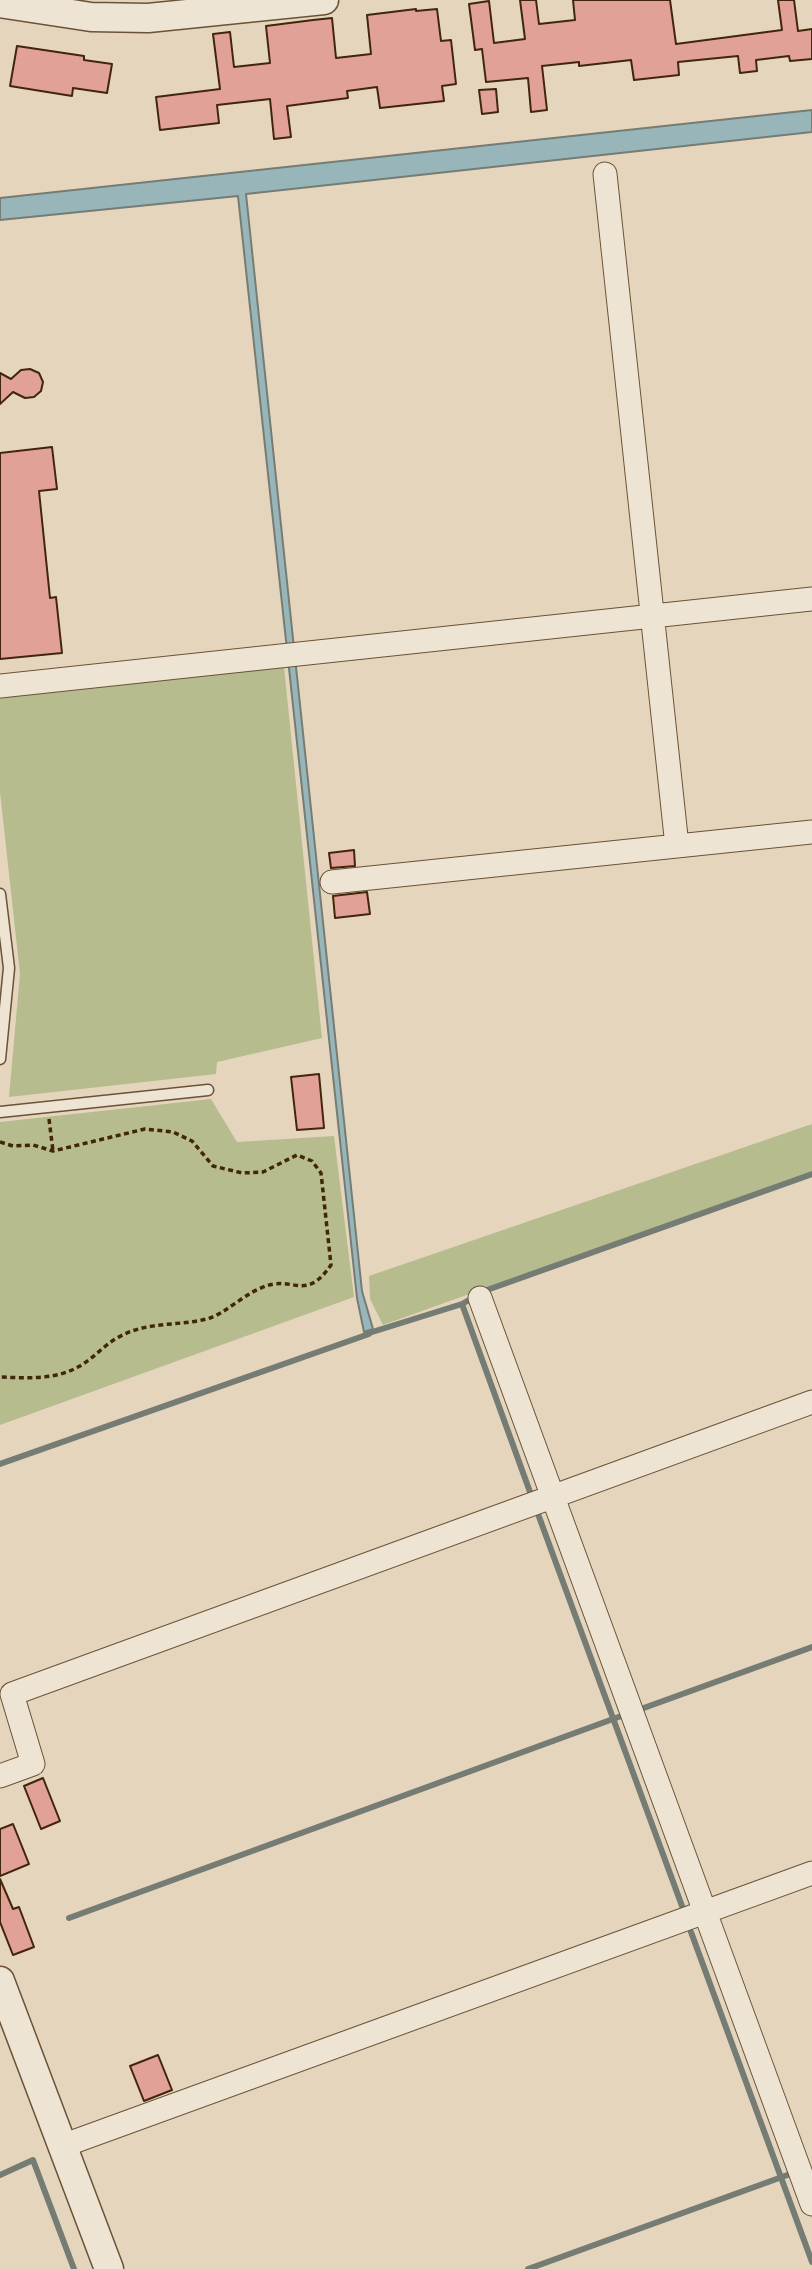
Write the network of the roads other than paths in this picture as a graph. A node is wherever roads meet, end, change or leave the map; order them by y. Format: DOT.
graph roads {
  1 [pos="324,0"];
  2 [pos="0,2"];
  3 [pos="605,174"];
  4 [pos="812,599"];
  5 [pos="652,617"];
  6 [pos="0,686"];
  7 [pos="812,832"];
  8 [pos="677,846"];
  9 [pos="332,882"];
  10 [pos="0,894"];
  11 [pos="0,1059"];
  12 [pos="208,1090"];
  13 [pos="0,1112"];
  14 [pos="480,1298"];
  15 [pos="812,1402"];
  16 [pos="553,1497"];
  17 [pos="0,1776"];
  18 [pos="812,1873"];
  19 [pos="705,1912"];
  20 [pos="0,1981"];
  21 [pos="7,2022"];
  22 [pos="62,2146"];
  23 [pos="812,2204"];
  24 [pos="109,2269"];
  1 -- 2 [label="street"];
  3 -- 5 [label="street"];
  4 -- 5 [label="street"];
  5 -- 6 [label="street"];
  5 -- 8 [label="street"];
  7 -- 8 [label="street"];
  8 -- 9 [label="street"];
  10 -- 11 [label="lane"];
  12 -- 13 [label="lane"];
  14 -- 16 [label="street"];
  15 -- 16 [label="street"];
  16 -- 17 [label="street"];
  16 -- 19 [label="street"];
  18 -- 19 [label="street"];
  19 -- 22 [label="street"];
  19 -- 23 [label="street"];
  20 -- 21 [label="street"];
  21 -- 22 [label="street"];
  22 -- 24 [label="street"];
}
